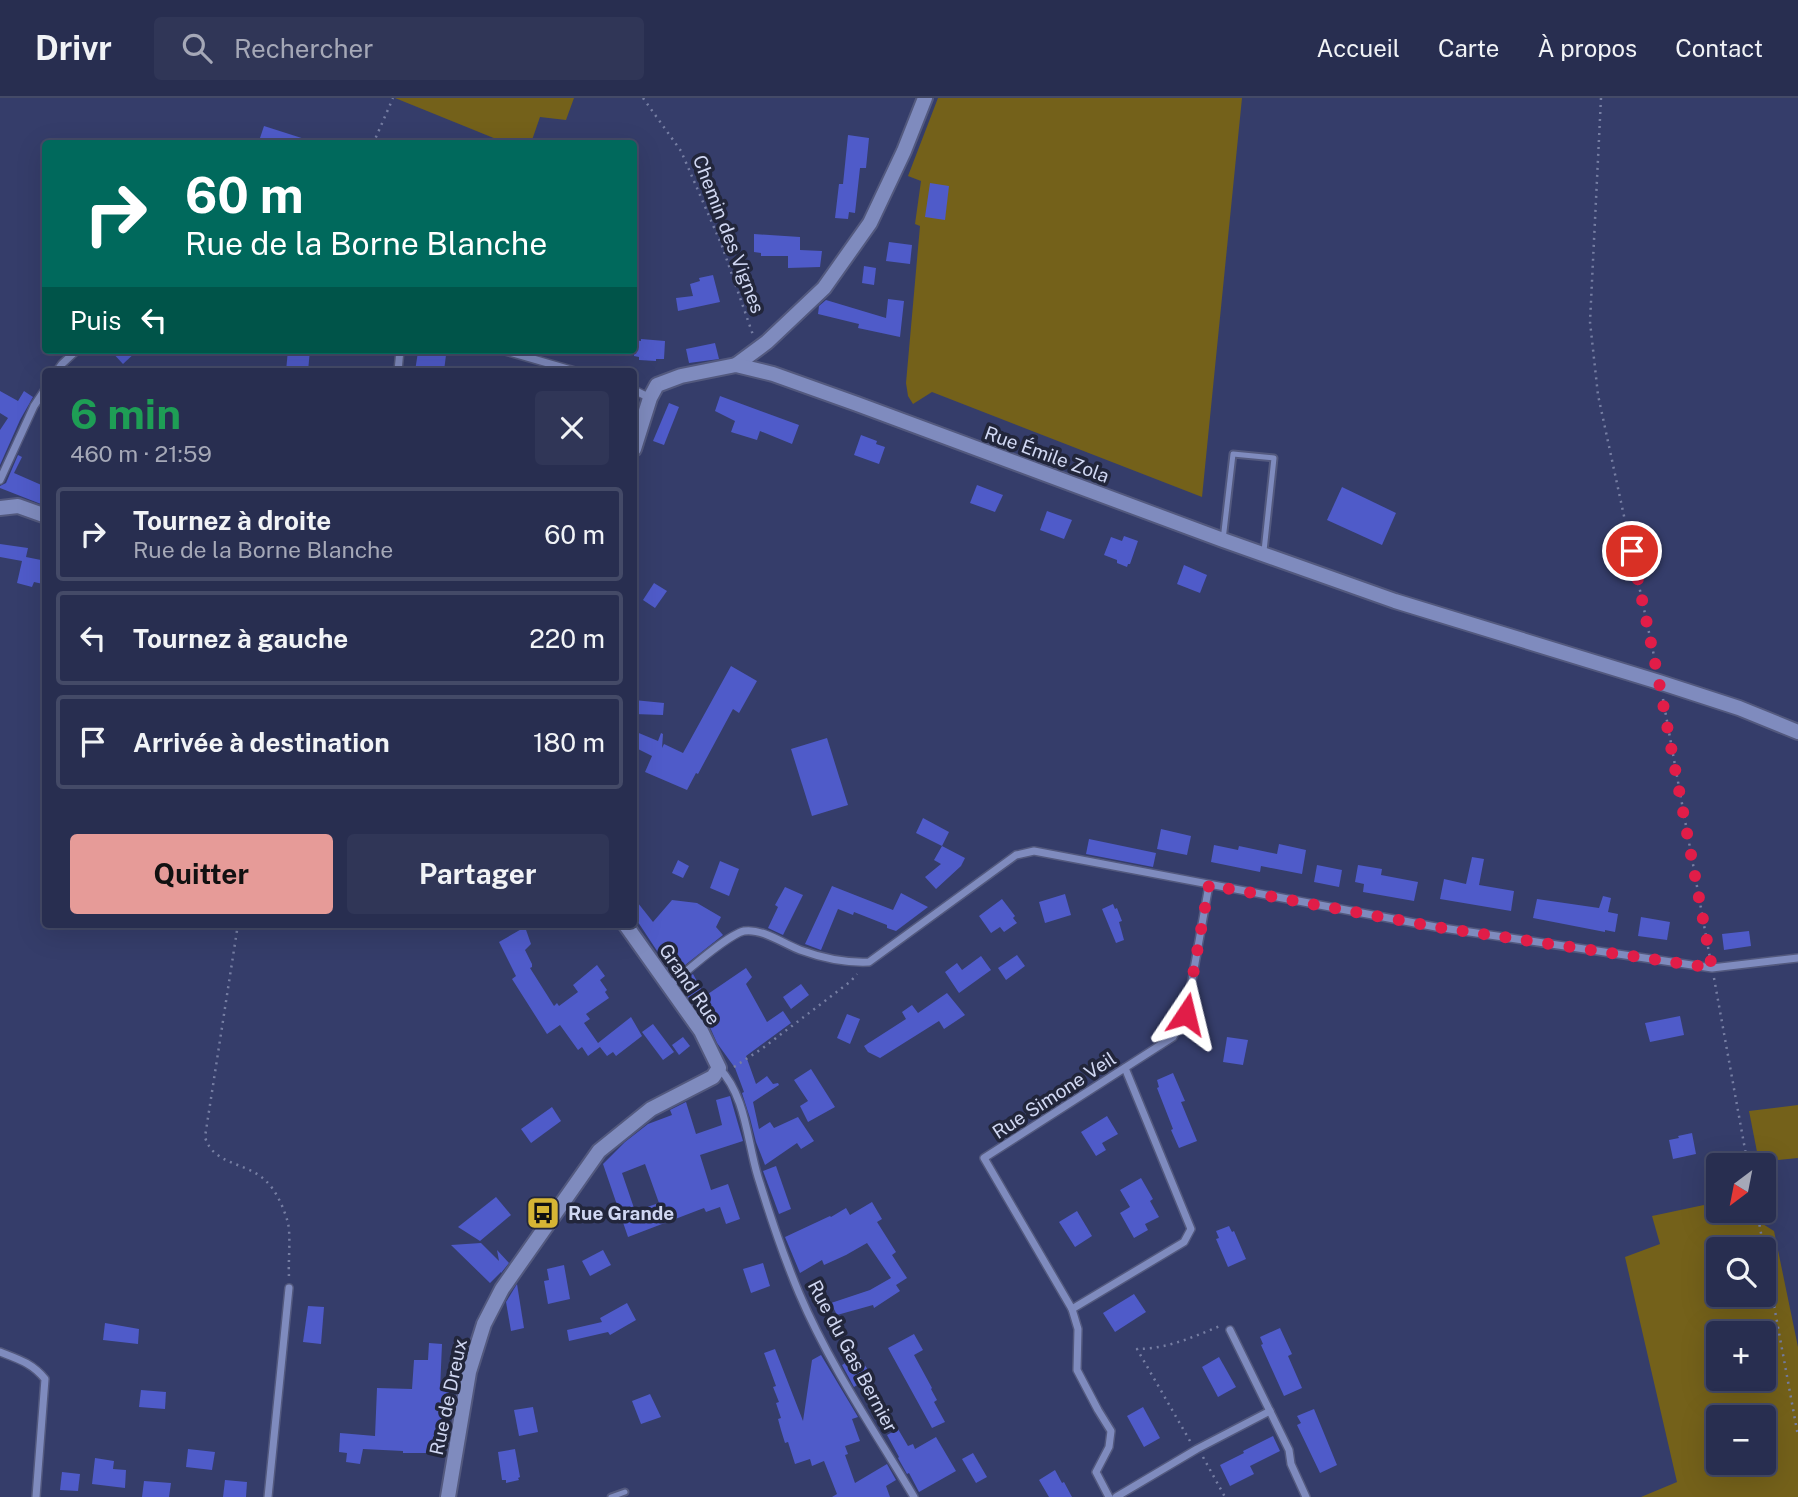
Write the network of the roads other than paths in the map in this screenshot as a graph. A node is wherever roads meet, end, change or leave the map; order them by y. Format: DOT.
graph roads {
  1 [pos="925,98"];
  2 [pos="73,354"];
  3 [pos="516,354"];
  4 [pos="736,365"];
  5 [pos="59,368"];
  6 [pos="565,368"];
  7 [pos="637,392"];
  8 [pos="42,394"];
  9 [pos="650,398"];
  10 [pos="637,439"];
  11 [pos="0,480"];
  12 [pos="0,508"];
  13 [pos="42,515"];
  14 [pos="1223,540"];
  15 [pos="1263,555"];
  16 [pos="1798,732"];
  17 [pos="1209,885"];
  18 [pos="628,928"];
  19 [pos="1798,958"];
  20 [pos="670,985"];
  21 [pos="719,1068"];
  22 [pos="1125,1068"];
  23 [pos="289,1288"];
  24 [pos="1072,1309"];
  25 [pos="1230,1330"];
  26 [pos="0,1353"];
  27 [pos="1270,1411"];
  28 [pos="625,1492"];
  29 [pos="36,1497"];
  30 [pos="268,1497"];
  31 [pos="448,1497"];
  32 [pos="611,1497"];
  33 [pos="914,1497"];
  34 [pos="1109,1497"];
  35 [pos="1116,1497"];
  36 [pos="1306,1497"];
  1 -- 4 [label="street"];
  2 -- 5 [label="street"];
  3 -- 6 [label="street"];
  4 -- 9 [label="street"];
  4 -- 14 [label="street, Rue Émile Zola"];
  7 -- 9 [label="street"];
  8 -- 11 [label="street"];
  9 -- 10 [label="street"];
  12 -- 13 [label="street"];
  14 -- 15 [label="street, Rue Émile Zola"];
  14 -- 15 [label="lane"];
  15 -- 16 [label="street, Rue Émile Zola"];
  17 -- 19 [label="street"];
  17 -- 20 [label="street"];
  17 -- 22 [label="street, Rue Simone Veil"];
  18 -- 20 [label="street, Grand Rue"];
  20 -- 21 [label="street, Grand Rue"];
  21 -- 31 [label="street, Rue de Dreux"];
  21 -- 33 [label="street, Rue du Gas Bernier"];
  22 -- 24 [label="street"];
  22 -- 24 [label="street, Rue Simone Veil"];
  23 -- 30 [label="street"];
  24 -- 34 [label="street, Rue Simone Veil"];
  25 -- 27 [label="street"];
  26 -- 29 [label="street"];
  27 -- 35 [label="street"];
  27 -- 36 [label="street"];
  28 -- 32 [label="lane"];
}
